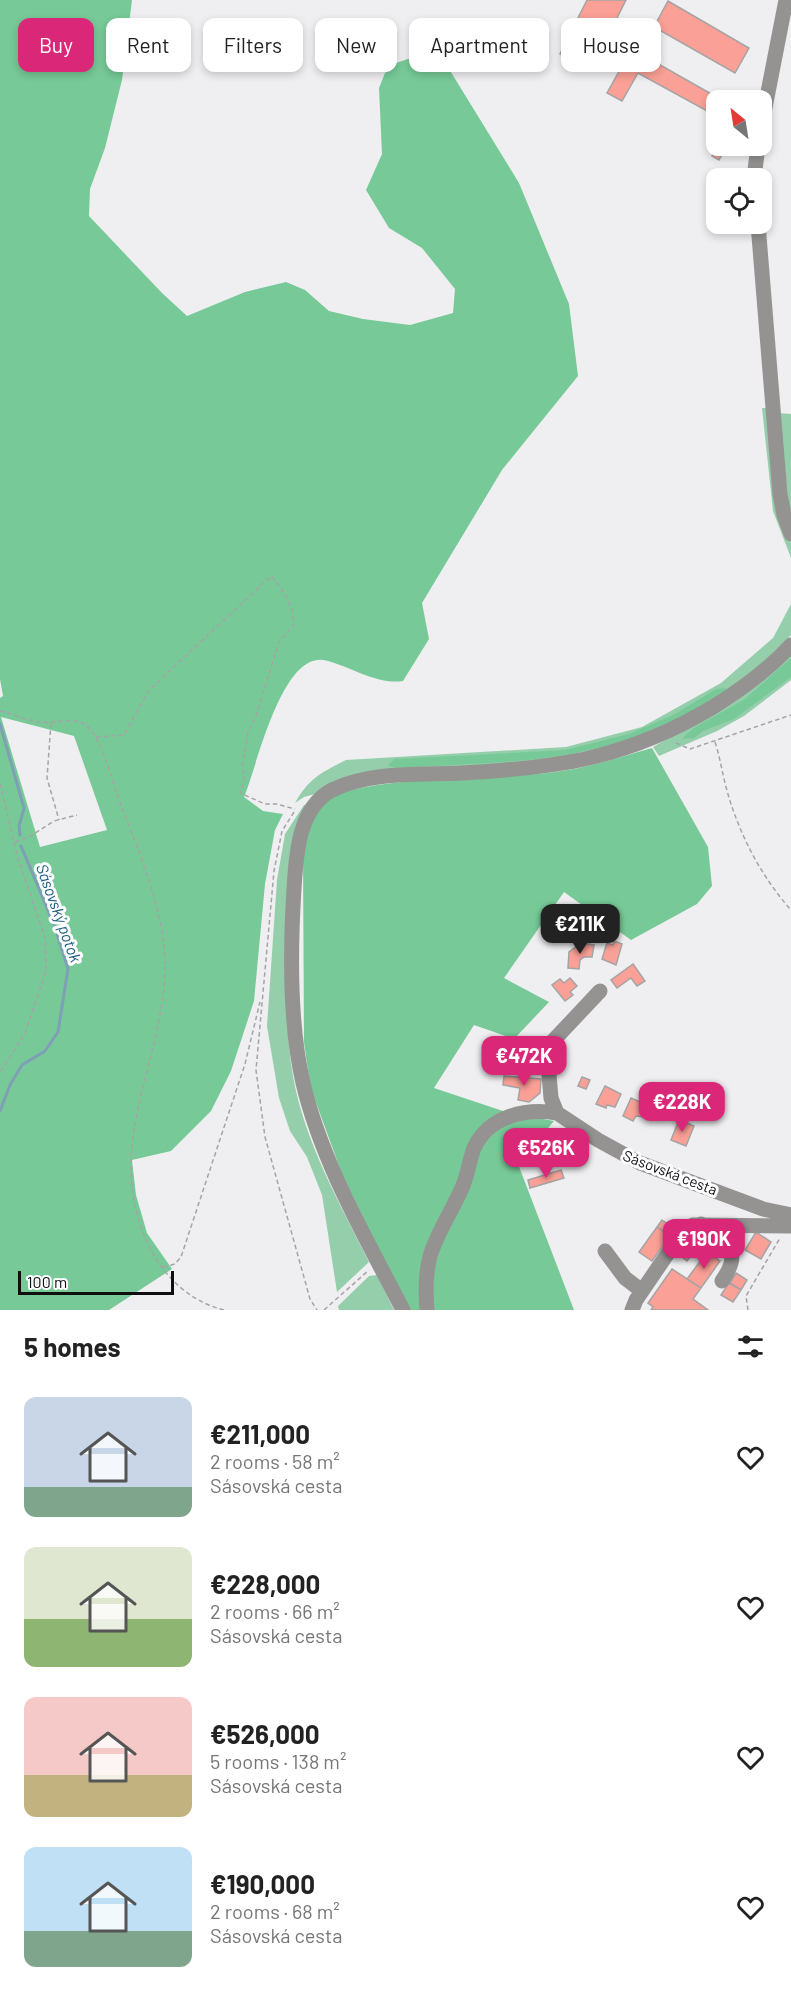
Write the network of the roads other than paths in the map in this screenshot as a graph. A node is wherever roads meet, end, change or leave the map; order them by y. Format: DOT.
graph roads {
  1 [pos="786,0"];
  2 [pos="768,90"];
  3 [pos="759,234"];
  4 [pos="791,534"];
  5 [pos="791,645"];
  6 [pos="600,991"];
  7 [pos="557,1113"];
  8 [pos="789,1223"];
  9 [pos="701,1224"];
  10 [pos="605,1251"];
  11 [pos="722,1281"];
  12 [pos="642,1291"];
  13 [pos="402,1310"];
  14 [pos="427,1310"];
  15 [pos="632,1310"];
  1 -- 2 [label="street"];
  3 -- 4 [label="street"];
  5 -- 13 [label="street"];
  6 -- 7 [label="street"];
  7 -- 8 [label="street, Sásovská cesta"];
  7 -- 14 [label="street"];
  8 -- 9 [label="street"];
  9 -- 11 [label="street"];
  9 -- 12 [label="street"];
  10 -- 12 [label="street"];
  12 -- 15 [label="street"];
}
